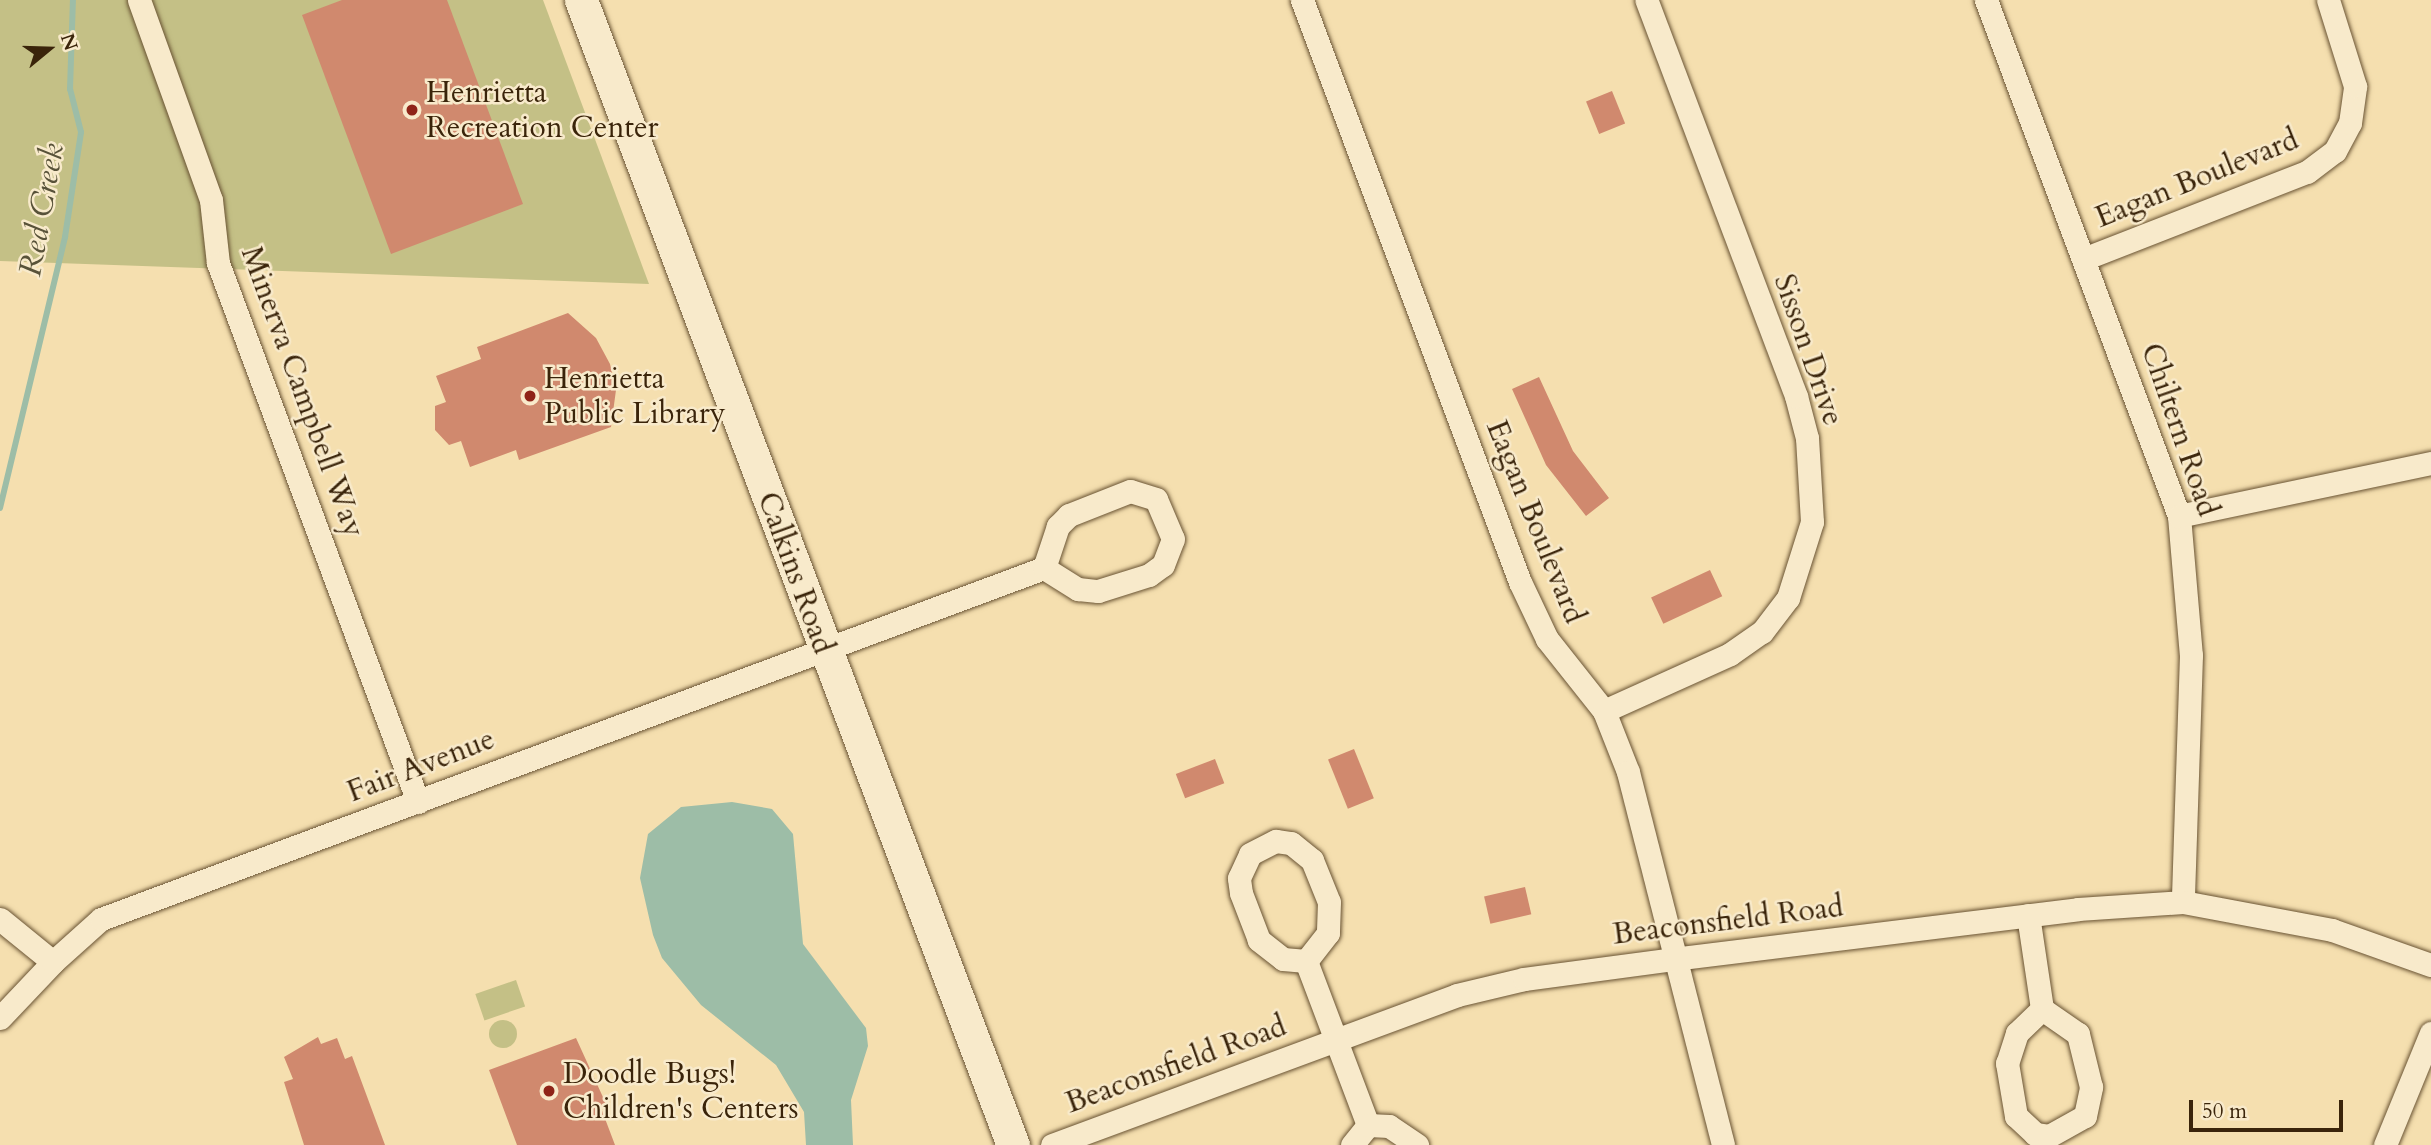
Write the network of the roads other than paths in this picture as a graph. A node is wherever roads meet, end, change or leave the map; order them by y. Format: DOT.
graph roads {
  1 [pos="139,0"];
  2 [pos="581,0"];
  3 [pos="1302,0"];
  4 [pos="1646,0"];
  5 [pos="1986,0"];
  6 [pos="2328,0"];
  7 [pos="2086,258"];
  8 [pos="2431,463"];
  9 [pos="2179,516"];
  10 [pos="1044,568"];
  11 [pos="822,647"];
  12 [pos="1604,711"];
  13 [pos="418,802"];
  14 [pos="2183,902"];
  15 [pos="2028,915"];
  16 [pos="0,919"];
  17 [pos="1673,959"];
  18 [pos="1306,961"];
  19 [pos="53,962"];
  20 [pos="2431,965"];
  21 [pos="2042,1009"];
  22 [pos="0,1018"];
  23 [pos="2431,1033"];
  24 [pos="1337,1039"];
  25 [pos="1368,1125"];
  26 [pos="1013,1145"];
  27 [pos="1052,1145"];
  28 [pos="1352,1145"];
  29 [pos="1417,1145"];
  30 [pos="1723,1145"];
  31 [pos="2385,1145"];
  1 -- 13 [label="street, Minerva Campbell Way"];
  2 -- 11 [label="main road, Calkins Road"];
  3 -- 12 [label="street, Eagan Boulevard"];
  4 -- 12 [label="street, Sisson Drive"];
  5 -- 7 [label="street, Chiltern Road"];
  6 -- 7 [label="street, Eagan Boulevard"];
  7 -- 9 [label="street, Chiltern Road"];
  8 -- 9 [label="street"];
  9 -- 14 [label="street, Chiltern Road"];
  10 -- 10 [label="street"];
  10 -- 11 [label="street, Fair Avenue"];
  11 -- 13 [label="street, Fair Avenue"];
  11 -- 26 [label="main road, Calkins Road"];
  12 -- 17 [label="street, Eagan Boulevard"];
  13 -- 19 [label="street, Fair Avenue"];
  14 -- 15 [label="street, Beaconsfield Road"];
  14 -- 20 [label="street, Beaconsfield Road"];
  15 -- 17 [label="street, Beaconsfield Road"];
  15 -- 21 [label="street"];
  16 -- 19 [label="street"];
  17 -- 24 [label="street, Beaconsfield Road"];
  17 -- 30 [label="street, Eagan Boulevard"];
  18 -- 18 [label="street"];
  18 -- 24 [label="street"];
  19 -- 22 [label="street, Fair Avenue"];
  21 -- 21 [label="street"];
  23 -- 31 [label="street"];
  24 -- 25 [label="street"];
  24 -- 27 [label="street, Beaconsfield Road"];
  25 -- 28 [label="street"];
  25 -- 29 [label="street"];
}
